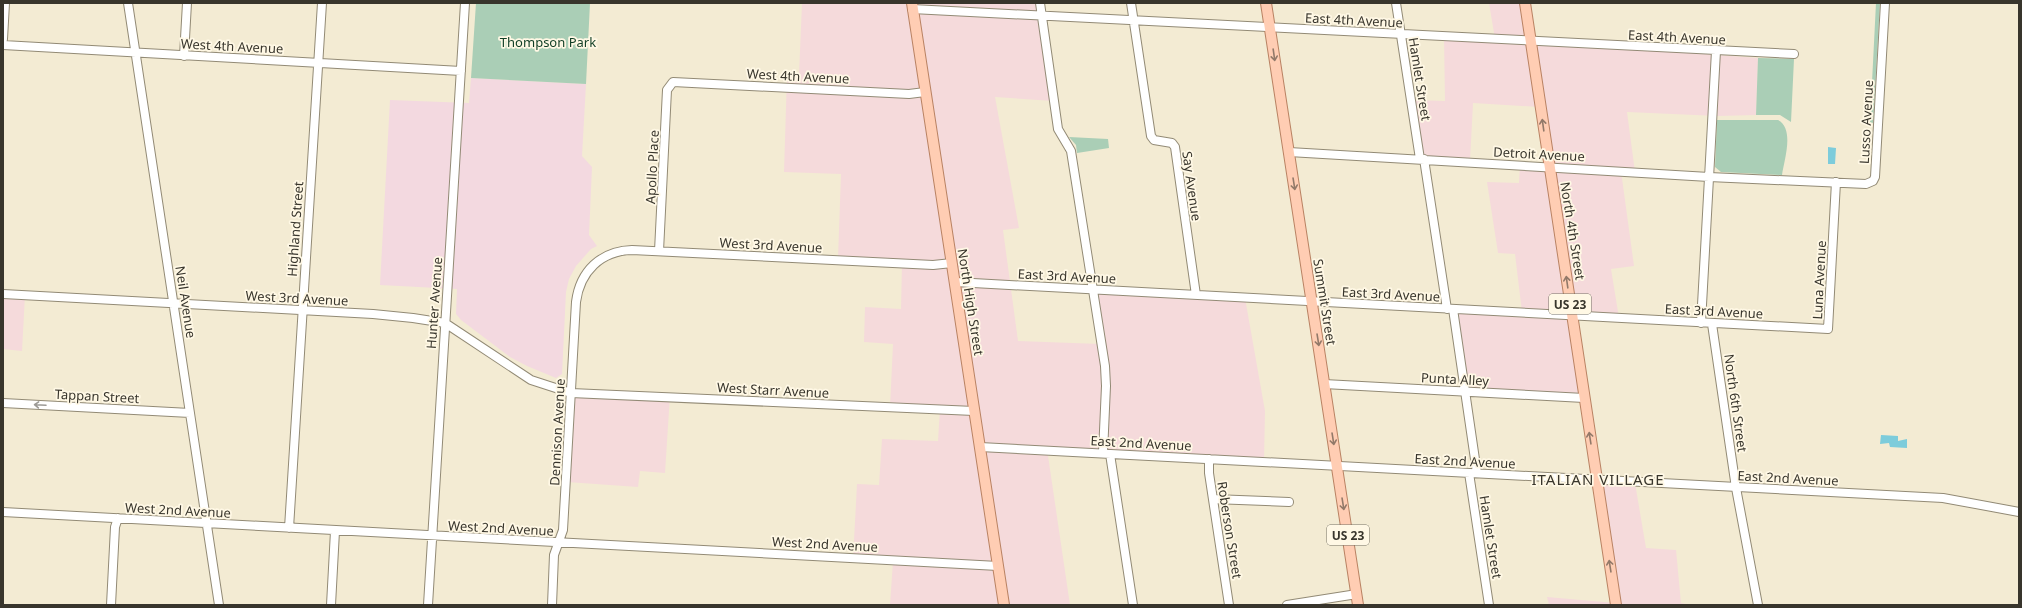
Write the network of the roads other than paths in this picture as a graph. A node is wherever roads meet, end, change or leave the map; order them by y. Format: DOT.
graph roads {
  1 [pos="5,3"];
  2 [pos="128,3"];
  3 [pos="187,3"];
  4 [pos="322,3"];
  5 [pos="465,3"];
  6 [pos="1040,3"];
  7 [pos="1131,3"];
  8 [pos="1266,3"];
  9 [pos="1396,3"];
  10 [pos="1525,3"];
  11 [pos="1885,3"];
  12 [pos="912,6"];
  13 [pos="1042,15"];
  14 [pos="1133,20"];
  15 [pos="1270,27"];
  16 [pos="1401,34"];
  17 [pos="3,39"];
  18 [pos="1531,41"];
  19 [pos="3,45"];
  20 [pos="1716,51"];
  21 [pos="136,53"];
  22 [pos="1794,54"];
  23 [pos="184,56"];
  24 [pos="318,63"];
  25 [pos="461,71"];
  26 [pos="670,84"];
  27 [pos="925,92"];
  28 [pos="1289,152"];
  29 [pos="1422,159"];
  30 [pos="1550,166"];
  31 [pos="1709,177"];
  32 [pos="1788,180"];
  33 [pos="1836,182"];
  34 [pos="659,251"];
  35 [pos="952,263"];
  36 [pos="593,264"];
  37 [pos="955,282"];
  38 [pos="1094,290"];
  39 [pos="3,294"];
  40 [pos="1196,295"];
  41 [pos="1312,302"];
  42 [pos="174,304"];
  43 [pos="1450,309"];
  44 [pos="302,311"];
  45 [pos="1572,316"];
  46 [pos="445,323"];
  47 [pos="1701,323"];
  48 [pos="1712,324"];
  49 [pos="1778,327"];
  50 [pos="1324,384"];
  51 [pos="1464,391"];
  52 [pos="571,393"];
  53 [pos="1584,398"];
  54 [pos="3,404"];
  55 [pos="974,411"];
  56 [pos="190,413"];
  57 [pos="980,447"];
  58 [pos="1107,454"];
  59 [pos="1209,459"];
  60 [pos="1337,466"];
  61 [pos="1473,473"];
  62 [pos="1597,480"];
  63 [pos="1736,488"];
  64 [pos="1213,499"];
  65 [pos="1289,502"];
  66 [pos="3,512"];
  67 [pos="2019,512"];
  68 [pos="118,518"];
  69 [pos="207,523"];
  70 [pos="288,528"];
  71 [pos="335,531"];
  72 [pos="432,536"];
  73 [pos="558,542"];
  74 [pos="998,566"];
  75 [pos="1356,594"];
  76 [pos="111,605"];
  77 [pos="219,605"];
  78 [pos="331,605"];
  79 [pos="428,605"];
  80 [pos="552,605"];
  81 [pos="1004,605"];
  82 [pos="1133,605"];
  83 [pos="1229,605"];
  84 [pos="1287,605"];
  85 [pos="1358,605"];
  86 [pos="1489,605"];
  87 [pos="1616,605"];
  88 [pos="1758,605"];
  1 -- 17 [label="street"];
  2 -- 21 [label="street, Neil Avenue"];
  3 -- 23 [label="street"];
  4 -- 24 [label="street, Highland Street"];
  5 -- 25 [label="street, Hunter Avenue"];
  6 -- 13 [label="street"];
  7 -- 14 [label="street, Say Avenue"];
  8 -- 15 [label="main road, Summit Street / US 23"];
  9 -- 16 [label="street, Hamlet Street"];
  10 -- 18 [label="main road, North 4th Street / US 23"];
  11 -- 33 [label="street, Lusso Avenue"];
  12 -- 13 [label="street, East 4th Avenue"];
  12 -- 27 [label="main road, North High Street"];
  13 -- 14 [label="street, East 4th Avenue"];
  13 -- 38 [label="street"];
  14 -- 15 [label="street, East 4th Avenue"];
  14 -- 40 [label="street, Say Avenue"];
  15 -- 16 [label="street, East 4th Avenue"];
  15 -- 28 [label="main road, Summit Street / US 23, one-way"];
  16 -- 18 [label="street, East 4th Avenue"];
  16 -- 29 [label="street, Hamlet Street"];
  18 -- 20 [label="street, East 4th Avenue"];
  30 -- 18 [label="main road, North 4th Street / US 23, one-way"];
  19 -- 21 [label="street, West 4th Avenue"];
  20 -- 22 [label="street, East 4th Avenue"];
  20 -- 31 [label="street"];
  21 -- 23 [label="street, West 4th Avenue"];
  21 -- 42 [label="street, Neil Avenue"];
  23 -- 24 [label="street, West 4th Avenue"];
  24 -- 25 [label="street, West 4th Avenue"];
  24 -- 44 [label="street, Highland Street"];
  25 -- 46 [label="street, Hunter Avenue"];
  26 -- 27 [label="street, West 4th Avenue"];
  26 -- 34 [label="street, Apollo Place"];
  27 -- 35 [label="main road, North High Street"];
  28 -- 29 [label="street, Detroit Avenue"];
  28 -- 41 [label="main road, Summit Street / US 23, one-way"];
  29 -- 30 [label="street, Detroit Avenue"];
  29 -- 43 [label="street, Hamlet Street"];
  30 -- 31 [label="street, Detroit Avenue"];
  45 -- 30 [label="main road, North 4th Street / US 23, one-way"];
  31 -- 32 [label="street, Detroit Avenue"];
  31 -- 47 [label="street"];
  32 -- 33 [label="street, Lusso Avenue"];
  33 -- 49 [label="street, Luna Avenue"];
  34 -- 35 [label="street, West 3rd Avenue"];
  34 -- 36 [label="street, West 3rd Avenue"];
  35 -- 37 [label="main road, North High Street"];
  36 -- 52 [label="street, Dennison Avenue"];
  37 -- 38 [label="street, East 3rd Avenue"];
  37 -- 55 [label="main road, North High Street"];
  38 -- 40 [label="street, East 3rd Avenue"];
  38 -- 58 [label="street"];
  39 -- 42 [label="street, West 3rd Avenue"];
  40 -- 41 [label="street, East 3rd Avenue"];
  41 -- 43 [label="street, East 3rd Avenue"];
  41 -- 50 [label="main road, Summit Street / US 23, one-way"];
  42 -- 44 [label="street, West 3rd Avenue"];
  42 -- 56 [label="street, Neil Avenue"];
  43 -- 45 [label="street, East 3rd Avenue"];
  43 -- 51 [label="street, Hamlet Street"];
  44 -- 46 [label="street, West 3rd Avenue"];
  44 -- 70 [label="street, Highland Street"];
  45 -- 47 [label="street, East 3rd Avenue"];
  45 -- 53 [label="main road, North 4th Street / US 23"];
  46 -- 52 [label="street, West 3rd Avenue"];
  46 -- 72 [label="street, Hunter Avenue"];
  47 -- 48 [label="street, East 3rd Avenue"];
  48 -- 49 [label="street, East 3rd Avenue"];
  48 -- 63 [label="street, North 6th Street"];
  50 -- 51 [label="street, Punta Alley"];
  50 -- 60 [label="main road, Summit Street / US 23, one-way"];
  51 -- 53 [label="street, Punta Alley"];
  51 -- 61 [label="street, Hamlet Street"];
  52 -- 55 [label="street, West Starr Avenue"];
  52 -- 73 [label="street, Dennison Avenue"];
  62 -- 53 [label="main road, North 4th Street / US 23, one-way"];
  56 -- 54 [label="street, Tappan Street, one-way"];
  55 -- 57 [label="main road, North High Street"];
  56 -- 69 [label="street, Neil Avenue"];
  57 -- 58 [label="street, East 2nd Avenue"];
  57 -- 74 [label="main road, North High Street"];
  58 -- 59 [label="street, East 2nd Avenue"];
  58 -- 82 [label="street"];
  59 -- 60 [label="street, East 2nd Avenue"];
  59 -- 64 [label="street, Roberson Street"];
  60 -- 61 [label="street, East 2nd Avenue"];
  60 -- 75 [label="main road, Summit Street / US 23, one-way"];
  61 -- 62 [label="street, East 2nd Avenue"];
  61 -- 86 [label="street, Hamlet Street"];
  62 -- 63 [label="street, East 2nd Avenue"];
  87 -- 62 [label="main road, North 4th Street / US 23, one-way"];
  63 -- 67 [label="street, East 2nd Avenue"];
  63 -- 88 [label="street, North 6th Street"];
  64 -- 65 [label="street"];
  64 -- 83 [label="street, Roberson Street"];
  66 -- 68 [label="street, West 2nd Avenue"];
  68 -- 69 [label="street, West 2nd Avenue"];
  68 -- 76 [label="street"];
  69 -- 70 [label="street, West 2nd Avenue"];
  69 -- 77 [label="street, Neil Avenue"];
  70 -- 71 [label="street, West 2nd Avenue"];
  71 -- 72 [label="street, West 2nd Avenue"];
  71 -- 78 [label="street"];
  72 -- 73 [label="street, West 2nd Avenue"];
  72 -- 79 [label="street, Hunter Avenue"];
  73 -- 74 [label="street, West 2nd Avenue"];
  73 -- 80 [label="street, Dennison Avenue"];
  74 -- 81 [label="main road, North High Street"];
  75 -- 84 [label="street"];
  75 -- 85 [label="main road, Summit Street / US 23"];
}
